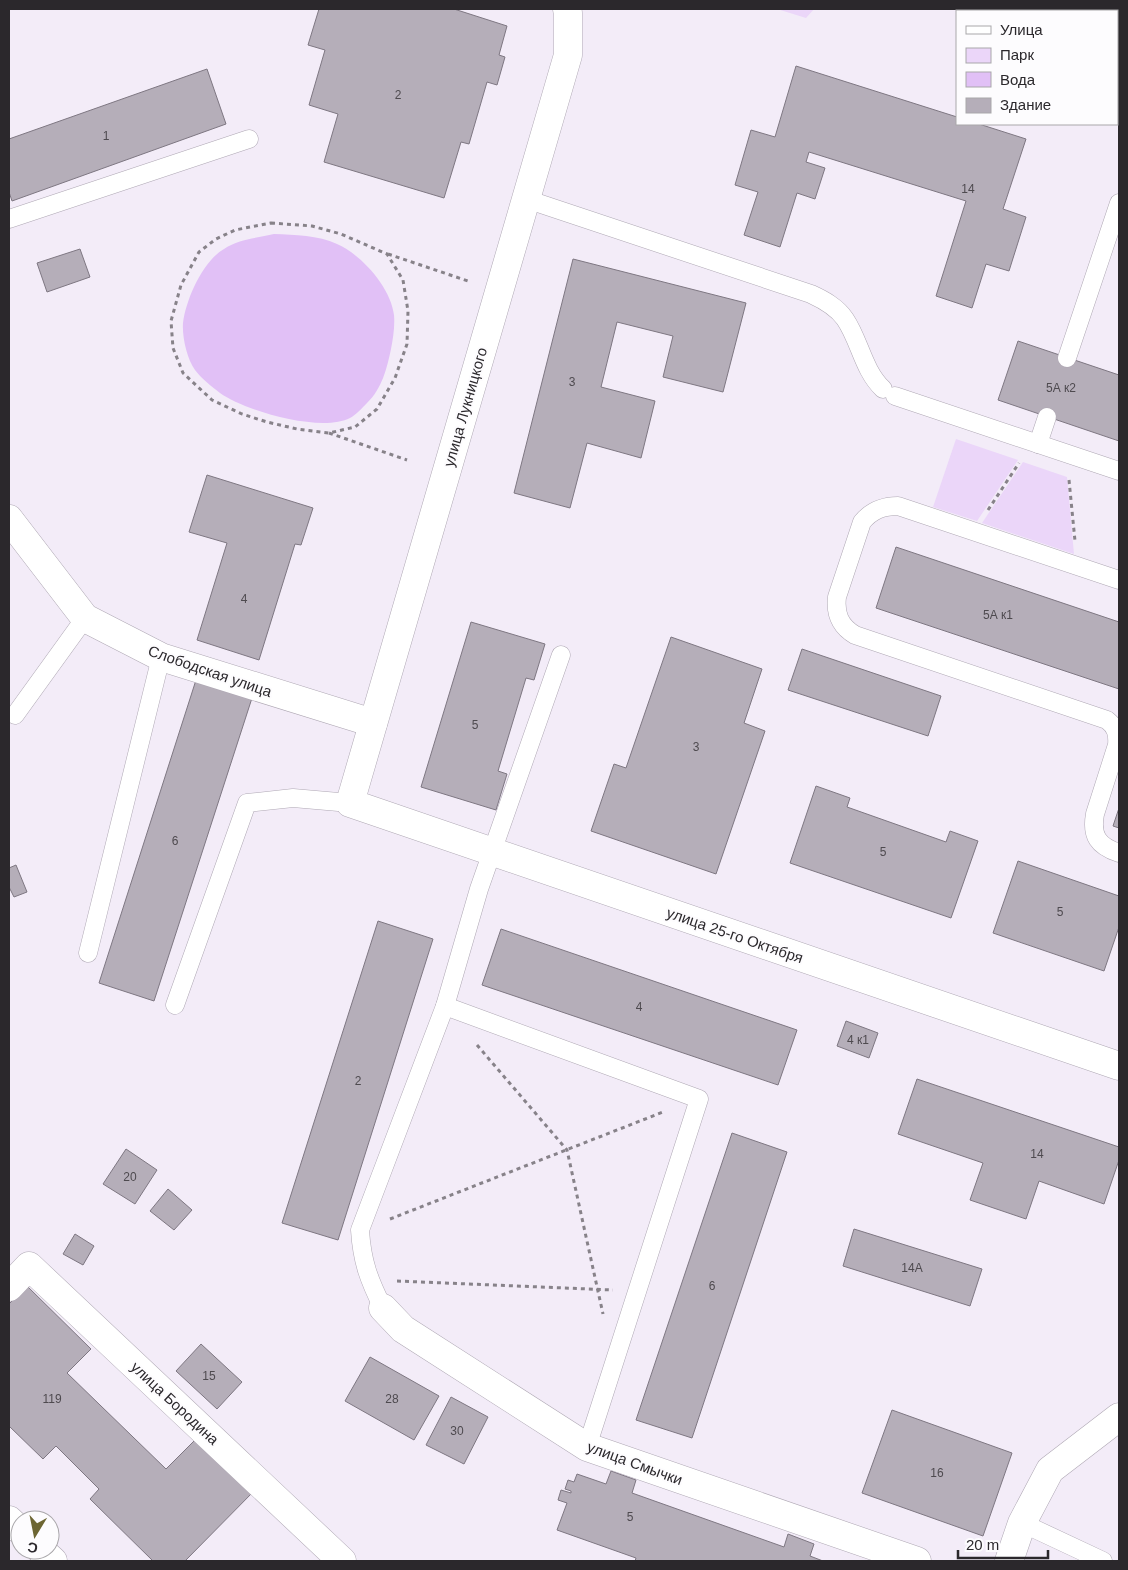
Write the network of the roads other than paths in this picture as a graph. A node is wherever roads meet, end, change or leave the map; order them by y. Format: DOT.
graph roads {
  1 [pos="567,9"];
  2 [pos="249,140"];
  3 [pos="526,199"];
  4 [pos="1119,203"];
  5 [pos="9,219"];
  6 [pos="1068,358"];
  7 [pos="1048,417"];
  8 [pos="1036,443"];
  9 [pos="1119,471"];
  10 [pos="9,519"];
  11 [pos="1119,580"];
  12 [pos="85,618"];
  13 [pos="561,655"];
  14 [pos="161,658"];
  15 [pos="15,715"];
  16 [pos="373,723"];
  17 [pos="350,804"];
  18 [pos="492,852"];
  19 [pos="1119,853"];
  20 [pos="88,953"];
  21 [pos="175,1005"];
  22 [pos="444,1006"];
  23 [pos="1119,1066"];
  24 [pos="9,1287"];
  25 [pos="383,1308"];
  26 [pos="1119,1417"];
  27 [pos="587,1447"];
  28 [pos="1022,1523"];
  29 [pos="869,1553"];
  30 [pos="342,1561"];
  31 [pos="917,1561"];
  32 [pos="1009,1561"];
  33 [pos="1103,1561"];
  1 -- 3 [label="street, улица Лукницкого"];
  2 -- 5 [label="lane"];
  3 -- 8 [label="lane"];
  3 -- 16 [label="street, улица Лукницкого"];
  4 -- 6 [label="lane"];
  7 -- 8 [label="lane"];
  8 -- 9 [label="lane"];
  10 -- 12 [label="street, Слободская улица"];
  11 -- 19 [label="lane"];
  12 -- 14 [label="street, Слободская улица"];
  12 -- 15 [label="lane"];
  13 -- 18 [label="lane"];
  14 -- 16 [label="street, Слободская улица"];
  14 -- 20 [label="lane"];
  16 -- 17 [label="street, улица Лукницкого"];
  17 -- 18 [label="street, улица 25-го Октября"];
  17 -- 21 [label="lane"];
  18 -- 22 [label="lane"];
  18 -- 23 [label="street, улица 25-го Октября"];
  22 -- 25 [label="lane"];
  22 -- 27 [label="lane"];
  24 -- 30 [label="street, улица Бородина"];
  25 -- 27 [label="street, улица Смычки"];
  26 -- 28 [label="street"];
  27 -- 29 [label="street, улица Смычки"];
  28 -- 32 [label="street"];
  28 -- 33 [label="lane"];
  29 -- 31 [label="street, улица Смычки"];
}
